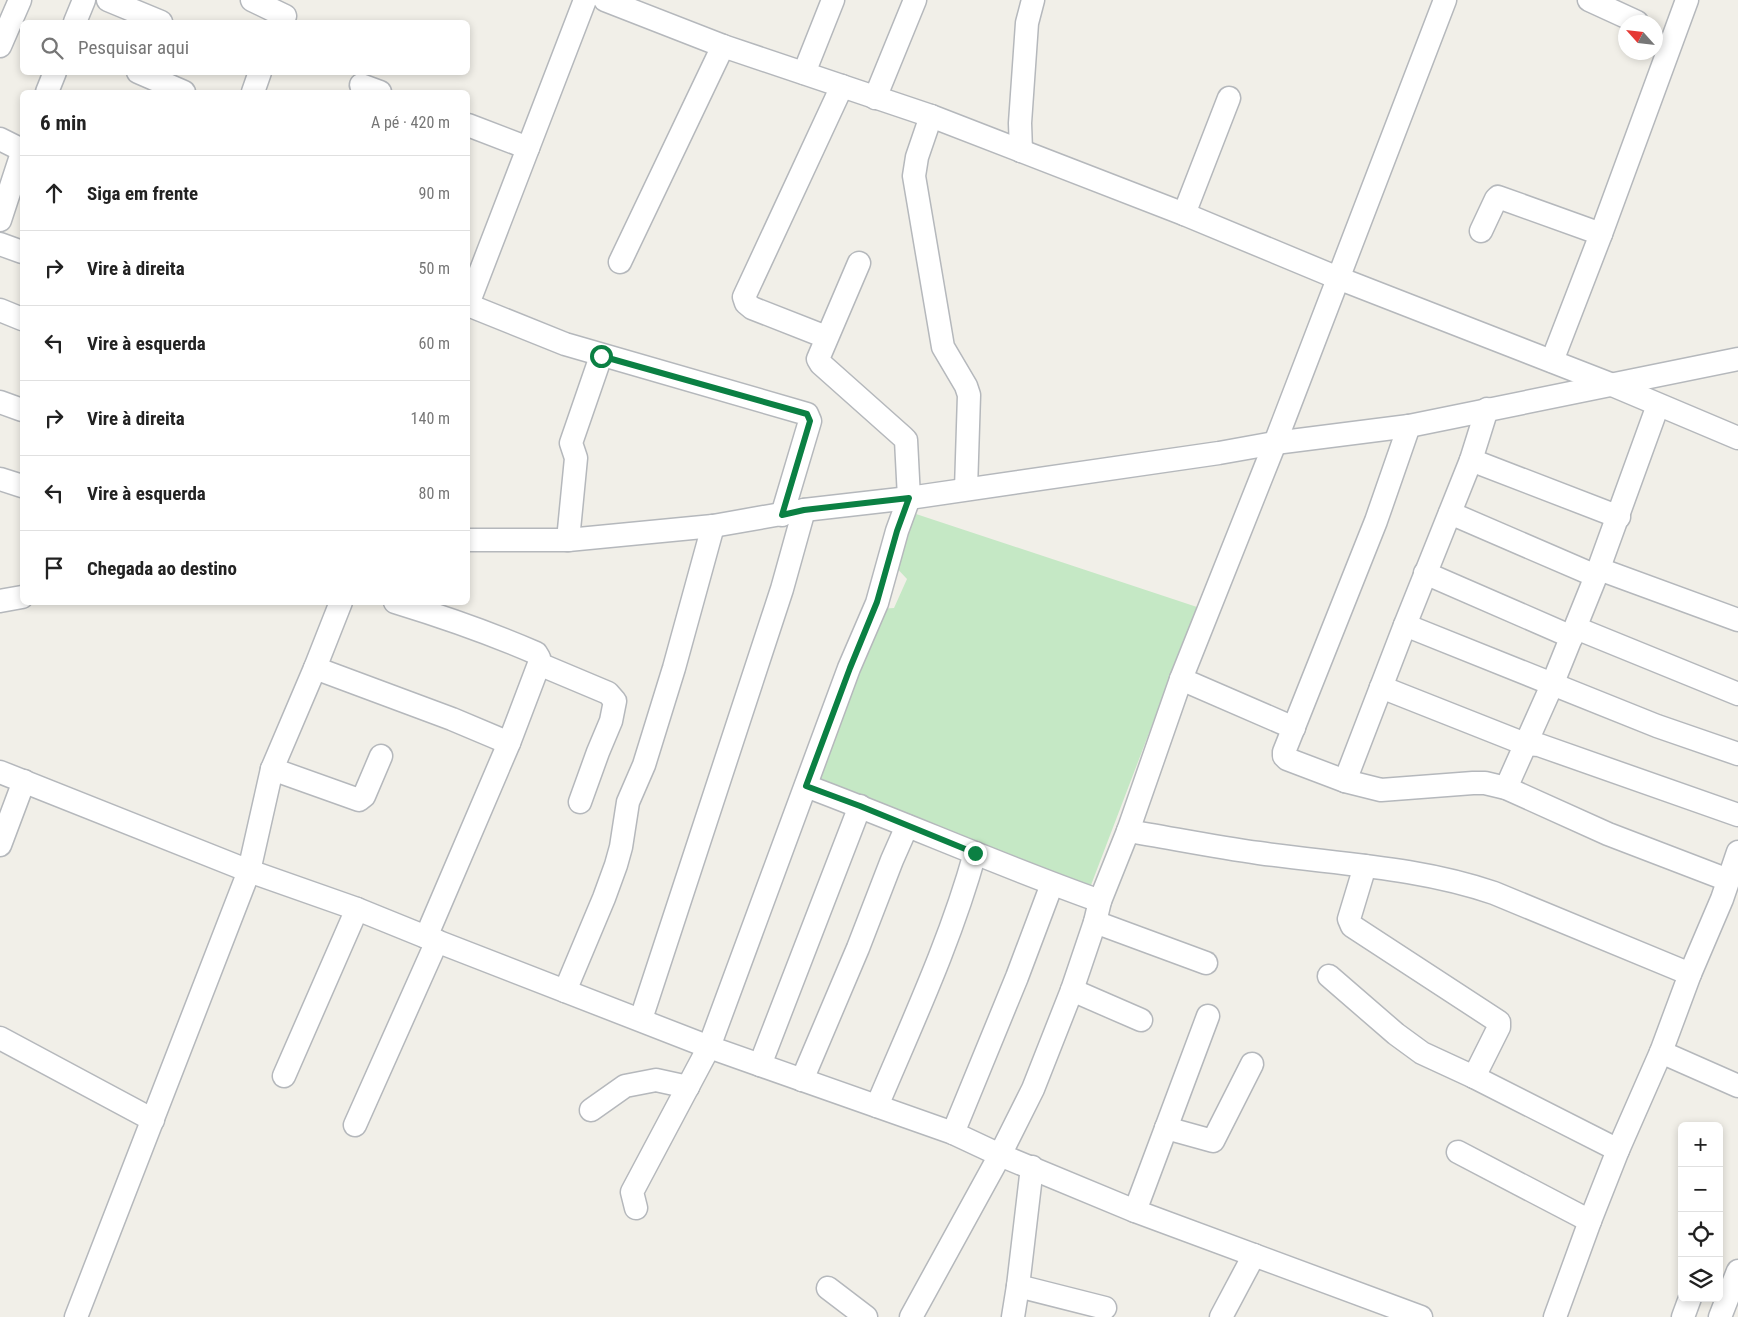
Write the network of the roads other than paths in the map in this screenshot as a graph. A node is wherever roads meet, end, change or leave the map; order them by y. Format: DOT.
graph roads {
  1 [pos="20,0"];
  2 [pos="84,0"];
  3 [pos="108,0"];
  4 [pos="252,0"];
  5 [pos="585,0"];
  6 [pos="605,0"];
  7 [pos="833,0"];
  8 [pos="915,0"];
  9 [pos="1034,0"];
  10 [pos="1445,0"];
  11 [pos="1589,0"];
  12 [pos="1687,0"];
  13 [pos="286,13"];
  14 [pos="1622,15"];
  15 [pos="76,20"];
  16 [pos="156,20"];
  17 [pos="1664,35"];
  18 [pos="7,36"];
  19 [pos="723,46"];
  20 [pos="804,73"];
  21 [pos="54,75"];
  22 [pos="145,75"];
  23 [pos="259,75"];
  24 [pos="842,86"];
  25 [pos="48,90"];
  26 [pos="179,90"];
  27 [pos="254,90"];
  28 [pos="875,98"];
  29 [pos="1229,98"];
  30 [pos="931,116"];
  31 [pos="470,126"];
  32 [pos="0,139"];
  33 [pos="528,148"];
  34 [pos="20,150"];
  35 [pos="1021,151"];
  36 [pos="20,165"];
  37 [pos="16,194"];
  38 [pos="1184,214"];
  39 [pos="0,220"];
  40 [pos="1481,232"];
  41 [pos="1601,234"];
  42 [pos="0,244"];
  43 [pos="20,251"];
  44 [pos="620,262"];
  45 [pos="859,263"];
  46 [pos="1338,278"];
  47 [pos="470,299"];
  48 [pos="470,305"];
  49 [pos="0,310"];
  50 [pos="20,318"];
  51 [pos="826,337"];
  52 [pos="601,356"];
  53 [pos="1738,359"];
  54 [pos="1552,361"];
  55 [pos="1610,384"];
  56 [pos="0,402"];
  57 [pos="1658,405"];
  58 [pos="20,409"];
  59 [pos="1488,409"];
  60 [pos="1409,426"];
  61 [pos="1738,438"];
  62 [pos="1276,442"];
  63 [pos="1471,460"];
  64 [pos="0,479"];
  65 [pos="20,485"];
  66 [pos="966,489"];
  67 [pos="909,498"];
  68 [pos="804,510"];
  69 [pos="1450,512"];
  70 [pos="782,515"];
  71 [pos="1619,516"];
  72 [pos="713,526"];
  73 [pos="470,540"];
  74 [pos="568,540"];
  75 [pos="1425,573"];
  76 [pos="1598,573"];
  77 [pos="20,597"];
  78 [pos="0,601"];
  79 [pos="340,605"];
  80 [pos="405,605"];
  81 [pos="1738,620"];
  82 [pos="1405,625"];
  83 [pos="1574,633"];
  84 [pos="539,664"];
  85 [pos="315,668"];
  86 [pos="1181,679"];
  87 [pos="1552,685"];
  88 [pos="1380,687"];
  89 [pos="1738,694"];
  90 [pos="1294,728"];
  91 [pos="509,743"];
  92 [pos="1525,744"];
  93 [pos="1738,754"];
  94 [pos="381,756"];
  95 [pos="272,769"];
  96 [pos="0,772"];
  97 [pos="24,781"];
  98 [pos="1345,782"];
  99 [pos="806,786"];
  100 [pos="1506,788"];
  101 [pos="580,802"];
  102 [pos="860,806"];
  103 [pos="1738,814"];
  104 [pos="907,826"];
  105 [pos="1128,830"];
  106 [pos="0,845"];
  107 [pos="1738,852"];
  108 [pos="975,853"];
  109 [pos="1365,866"];
  110 [pos="250,871"];
  111 [pos="1052,884"];
  112 [pos="1729,895"];
  113 [pos="357,909"];
  114 [pos="1098,911"];
  115 [pos="432,939"];
  116 [pos="1206,963"];
  117 [pos="1690,974"];
  118 [pos="1329,976"];
  119 [pos="1072,990"];
  120 [pos="565,991"];
  121 [pos="1208,1016"];
  122 [pos="641,1019"];
  123 [pos="1141,1020"];
  124 [pos="0,1038"];
  125 [pos="710,1046"];
  126 [pos="1661,1052"];
  127 [pos="1252,1064"];
  128 [pos="760,1065"];
  129 [pos="284,1076"];
  130 [pos="1474,1077"];
  131 [pos="802,1080"];
  132 [pos="1738,1086"];
  133 [pos="688,1087"];
  134 [pos="877,1106"];
  135 [pos="591,1110"];
  136 [pos="153,1120"];
  137 [pos="355,1124"];
  138 [pos="1166,1128"];
  139 [pos="953,1133"];
  140 [pos="1618,1150"];
  141 [pos="1458,1152"];
  142 [pos="1000,1155"];
  143 [pos="1032,1168"];
  144 [pos="636,1208"];
  145 [pos="1135,1210"];
  146 [pos="1590,1221"];
  147 [pos="1254,1255"];
  148 [pos="1738,1271"];
  149 [pos="1018,1286"];
  150 [pos="828,1288"];
  151 [pos="1689,1302"];
  152 [pos="1105,1308"];
  153 [pos="76,1317"];
  154 [pos="866,1317"];
  155 [pos="911,1317"];
  156 [pos="1013,1317"];
  157 [pos="1222,1317"];
  158 [pos="1422,1317"];
  159 [pos="1555,1317"];
  160 [pos="1683,1317"];
  161 [pos="1720,1317"];
  1 -- 18 [label="street"];
  2 -- 15 [label="street"];
  3 -- 16 [label="street"];
  4 -- 13 [label="street"];
  5 -- 33 [label="street"];
  6 -- 19 [label="street"];
  7 -- 20 [label="street"];
  8 -- 28 [label="street"];
  9 -- 35 [label="street"];
  10 -- 46 [label="street"];
  11 -- 14 [label="street"];
  12 -- 17 [label="street"];
  17 -- 41 [label="street"];
  19 -- 20 [label="street"];
  19 -- 44 [label="street"];
  20 -- 24 [label="street"];
  21 -- 25 [label="street"];
  22 -- 26 [label="street"];
  23 -- 27 [label="street"];
  24 -- 28 [label="street"];
  24 -- 51 [label="street"];
  28 -- 30 [label="street"];
  29 -- 38 [label="street"];
  30 -- 35 [label="street"];
  30 -- 66 [label="street"];
  31 -- 33 [label="street"];
  32 -- 34 [label="street"];
  33 -- 47 [label="street"];
  35 -- 38 [label="street"];
  36 -- 37 [label="street"];
  37 -- 39 [label="street"];
  38 -- 46 [label="street"];
  40 -- 41 [label="street"];
  41 -- 54 [label="street"];
  42 -- 43 [label="street"];
  45 -- 51 [label="street"];
  46 -- 54 [label="street"];
  46 -- 62 [label="street"];
  48 -- 52 [label="street"];
  49 -- 50 [label="street"];
  51 -- 67 [label="street"];
  52 -- 70 [label="street"];
  52 -- 74 [label="street"];
  53 -- 55 [label="street"];
  54 -- 55 [label="street"];
  55 -- 57 [label="street"];
  55 -- 59 [label="street"];
  56 -- 58 [label="street"];
  57 -- 61 [label="street"];
  57 -- 71 [label="street"];
  59 -- 60 [label="street"];
  59 -- 63 [label="street"];
  60 -- 62 [label="street"];
  60 -- 90 [label="street"];
  62 -- 66 [label="street"];
  62 -- 86 [label="street"];
  63 -- 69 [label="street"];
  63 -- 71 [label="street"];
  64 -- 65 [label="street"];
  66 -- 67 [label="street"];
  67 -- 68 [label="street"];
  67 -- 99 [label="street"];
  68 -- 70 [label="street"];
  68 -- 122 [label="street"];
  69 -- 75 [label="street"];
  69 -- 76 [label="street"];
  70 -- 72 [label="street"];
  71 -- 76 [label="street"];
  72 -- 74 [label="street"];
  72 -- 120 [label="street"];
  73 -- 74 [label="street"];
  75 -- 82 [label="street"];
  75 -- 83 [label="street"];
  76 -- 81 [label="street"];
  76 -- 83 [label="street"];
  77 -- 78 [label="street"];
  79 -- 85 [label="street"];
  80 -- 84 [label="street"];
  82 -- 87 [label="street"];
  82 -- 88 [label="street"];
  83 -- 87 [label="street"];
  83 -- 89 [label="street"];
  84 -- 91 [label="street"];
  84 -- 101 [label="street"];
  85 -- 91 [label="street"];
  85 -- 95 [label="street"];
  86 -- 90 [label="street"];
  86 -- 105 [label="street"];
  87 -- 92 [label="street"];
  87 -- 93 [label="street"];
  88 -- 92 [label="street"];
  88 -- 98 [label="street"];
  90 -- 98 [label="street"];
  91 -- 115 [label="street"];
  92 -- 100 [label="street"];
  92 -- 103 [label="street"];
  94 -- 95 [label="street"];
  95 -- 110 [label="street"];
  96 -- 97 [label="street"];
  97 -- 106 [label="street"];
  97 -- 110 [label="street"];
  98 -- 100 [label="street"];
  99 -- 102 [label="street"];
  99 -- 125 [label="street"];
  100 -- 112 [label="street"];
  102 -- 104 [label="street"];
  102 -- 128 [label="street"];
  104 -- 108 [label="street"];
  104 -- 131 [label="street"];
  105 -- 109 [label="street"];
  105 -- 114 [label="street"];
  107 -- 112 [label="street"];
  108 -- 111 [label="street"];
  108 -- 134 [label="street"];
  109 -- 117 [label="street"];
  109 -- 130 [label="street"];
  110 -- 113 [label="street"];
  110 -- 136 [label="street"];
  111 -- 114 [label="street"];
  111 -- 139 [label="street"];
  112 -- 117 [label="street"];
  113 -- 115 [label="street"];
  113 -- 129 [label="street"];
  114 -- 116 [label="street"];
  114 -- 119 [label="street"];
  115 -- 120 [label="street"];
  115 -- 137 [label="street"];
  117 -- 126 [label="street"];
  118 -- 130 [label="street"];
  119 -- 123 [label="street"];
  119 -- 142 [label="street"];
  120 -- 122 [label="street"];
  121 -- 138 [label="street"];
  122 -- 125 [label="street"];
  124 -- 136 [label="street"];
  125 -- 128 [label="street"];
  125 -- 133 [label="street"];
  126 -- 132 [label="street"];
  126 -- 140 [label="street"];
  127 -- 138 [label="street"];
  128 -- 131 [label="street"];
  130 -- 140 [label="street"];
  131 -- 134 [label="street"];
  133 -- 135 [label="street"];
  133 -- 144 [label="street"];
  134 -- 139 [label="street"];
  136 -- 153 [label="street"];
  138 -- 145 [label="street"];
  139 -- 142 [label="street"];
  140 -- 146 [label="street"];
  141 -- 146 [label="street"];
  142 -- 143 [label="street"];
  142 -- 155 [label="street"];
  143 -- 145 [label="street"];
  143 -- 149 [label="street"];
  145 -- 147 [label="street"];
  146 -- 159 [label="street"];
  147 -- 157 [label="street"];
  147 -- 158 [label="street"];
  148 -- 161 [label="street"];
  149 -- 152 [label="street"];
  149 -- 156 [label="street"];
  150 -- 154 [label="street"];
  151 -- 160 [label="street"];
}
